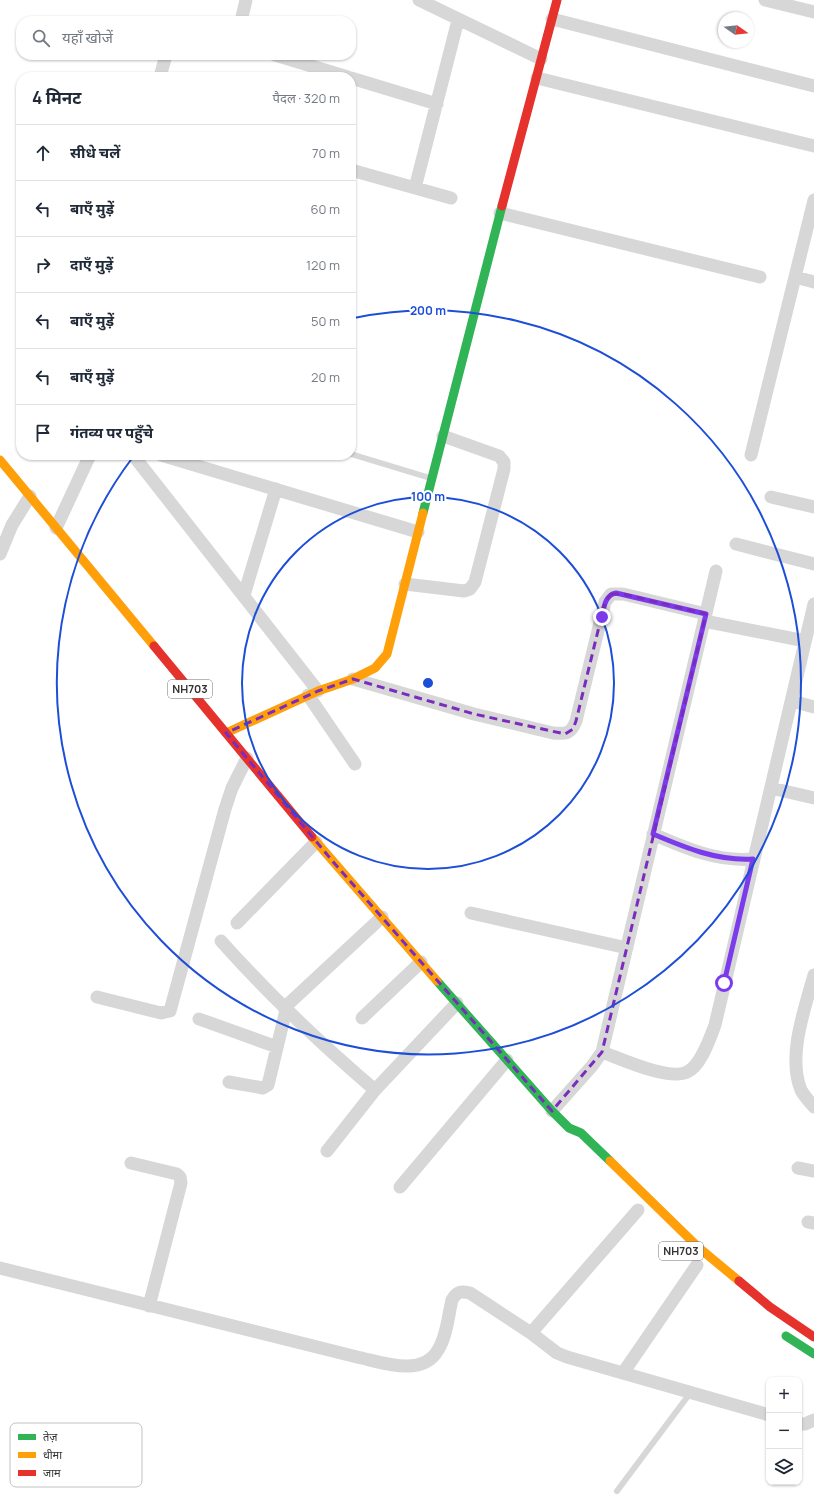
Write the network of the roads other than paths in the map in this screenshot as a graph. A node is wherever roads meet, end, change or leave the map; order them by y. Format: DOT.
graph roads {
  1 [pos="246,0"];
  2 [pos="419,0"];
  3 [pos="558,0"];
  4 [pos="765,0"];
  5 [pos="814,12"];
  6 [pos="242,16"];
  7 [pos="552,19"];
  8 [pos="458,20"];
  9 [pos="541,59"];
  10 [pos="165,60"];
  11 [pos="292,60"];
  12 [pos="161,72"];
  13 [pos="331,72"];
  14 [pos="537,78"];
  15 [pos="356,80"];
  16 [pos="814,86"];
  17 [pos="437,104"];
  18 [pos="814,146"];
  19 [pos="356,171"];
  20 [pos="415,188"];
  21 [pos="451,198"];
  22 [pos="814,200"];
  23 [pos="500,213"];
  24 [pos="812,219"];
  25 [pos="760,277"];
  26 [pos="795,277"];
  27 [pos="814,282"];
  28 [pos="443,436"];
  29 [pos="356,455"];
  30 [pos="751,455"];
  31 [pos="0,460"];
  32 [pos="88,460"];
  33 [pos="137,460"];
  34 [pos="178,460"];
  35 [pos="432,478"];
  36 [pos="276,489"];
  37 [pos="30,496"];
  38 [pos="771,497"];
  39 [pos="814,506"];
  40 [pos="56,528"];
  41 [pos="418,532"];
  42 [pos="736,544"];
  43 [pos="0,554"];
  44 [pos="814,564"];
  45 [pos="716,571"];
  46 [pos="405,584"];
  47 [pos="244,595"];
  48 [pos="814,607"];
  49 [pos="705,618"];
  50 [pos="805,641"];
  51 [pos="353,679"];
  52 [pos="313,693"];
  53 [pos="792,701"];
  54 [pos="814,707"];
  55 [pos="226,733"];
  56 [pos="247,758"];
  57 [pos="355,764"];
  58 [pos="772,788"];
  59 [pos="814,798"];
  60 [pos="653,834"];
  61 [pos="316,842"];
  62 [pos="753,859"];
  63 [pos="471,914"];
  64 [pos="382,917"];
  65 [pos="238,923"];
  66 [pos="221,941"];
  67 [pos="627,948"];
  68 [pos="421,962"];
  69 [pos="814,975"];
  70 [pos="97,997"];
  71 [pos="457,1003"];
  72 [pos="285,1009"];
  73 [pos="362,1018"];
  74 [pos="199,1019"];
  75 [pos="277,1047"];
  76 [pos="602,1052"];
  77 [pos="507,1060"];
  78 [pos="229,1082"];
  79 [pos="375,1090"];
  80 [pos="814,1107"];
  81 [pos="552,1111"];
  82 [pos="569,1128"];
  83 [pos="573,1140"];
  84 [pos="327,1151"];
  85 [pos="131,1163"];
  86 [pos="798,1168"];
  87 [pos="814,1171"];
  88 [pos="400,1187"];
  89 [pos="638,1210"];
  90 [pos="696,1264"];
  91 [pos="0,1268"];
  92 [pos="149,1306"];
  93 [pos="779,1331"];
  94 [pos="531,1333"];
  95 [pos="814,1337"];
  96 [pos="814,1354"];
  97 [pos="623,1373"];
  98 [pos="691,1392"];
  99 [pos="766,1414"];
  100 [pos="814,1420"];
  101 [pos="802,1424"];
  102 [pos="617,1491"];
  1 -- 6 [label="street"];
  2 -- 8 [label="street"];
  3 -- 7 [label="main road"];
  4 -- 5 [label="street"];
  7 -- 9 [label="main road"];
  7 -- 16 [label="street"];
  8 -- 9 [label="street"];
  8 -- 17 [label="street"];
  9 -- 14 [label="main road"];
  10 -- 12 [label="street"];
  11 -- 13 [label="street"];
  14 -- 18 [label="street"];
  14 -- 23 [label="main road"];
  15 -- 17 [label="street"];
  17 -- 20 [label="street"];
  19 -- 20 [label="street"];
  20 -- 21 [label="street"];
  22 -- 24 [label="street"];
  23 -- 25 [label="street"];
  23 -- 28 [label="main road"];
  24 -- 26 [label="street"];
  26 -- 27 [label="street"];
  26 -- 30 [label="street"];
  28 -- 35 [label="main road"];
  28 -- 46 [label="street"];
  29 -- 35 [label="lane"];
  31 -- 37 [label="main road, NH703"];
  32 -- 40 [label="street"];
  33 -- 47 [label="street"];
  34 -- 36 [label="street"];
  35 -- 41 [label="main road"];
  36 -- 41 [label="street"];
  36 -- 47 [label="street"];
  37 -- 40 [label="main road, NH703"];
  37 -- 43 [label="street"];
  38 -- 39 [label="street"];
  40 -- 55 [label="main road, NH703"];
  41 -- 46 [label="main road"];
  42 -- 44 [label="street"];
  45 -- 49 [label="street"];
  46 -- 51 [label="main road"];
  47 -- 52 [label="street"];
  48 -- 50 [label="street"];
  49 -- 50 [label="street"];
  49 -- 51 [label="street"];
  49 -- 60 [label="street"];
  50 -- 53 [label="street"];
  51 -- 52 [label="main road"];
  52 -- 55 [label="main road"];
  52 -- 57 [label="street"];
  53 -- 54 [label="street"];
  53 -- 58 [label="street"];
  55 -- 56 [label="main road, NH703"];
  56 -- 61 [label="main road, NH703"];
  56 -- 70 [label="street"];
  58 -- 59 [label="street"];
  58 -- 62 [label="street"];
  60 -- 62 [label="street"];
  60 -- 67 [label="street"];
  61 -- 64 [label="main road, NH703"];
  61 -- 65 [label="street"];
  62 -- 76 [label="street"];
  63 -- 67 [label="street"];
  64 -- 68 [label="main road, NH703"];
  64 -- 72 [label="street"];
  66 -- 72 [label="street"];
  67 -- 76 [label="street"];
  68 -- 71 [label="main road, NH703"];
  68 -- 73 [label="street"];
  69 -- 80 [label="street"];
  71 -- 77 [label="main road, NH703"];
  71 -- 79 [label="street"];
  72 -- 75 [label="street"];
  72 -- 79 [label="street"];
  74 -- 75 [label="street"];
  75 -- 78 [label="street"];
  76 -- 81 [label="street"];
  77 -- 81 [label="main road, NH703"];
  77 -- 88 [label="street"];
  79 -- 84 [label="street"];
  81 -- 82 [label="main road, NH703"];
  82 -- 83 [label="main road, NH703"];
  82 -- 95 [label="main road, NH703"];
  85 -- 92 [label="street"];
  86 -- 87 [label="street"];
  89 -- 94 [label="street"];
  90 -- 97 [label="street"];
  91 -- 92 [label="street"];
  92 -- 94 [label="street"];
  93 -- 96 [label="main road"];
  94 -- 97 [label="street"];
  97 -- 98 [label="street"];
  98 -- 99 [label="street"];
  98 -- 102 [label="lane"];
  100 -- 101 [label="street"];
}
